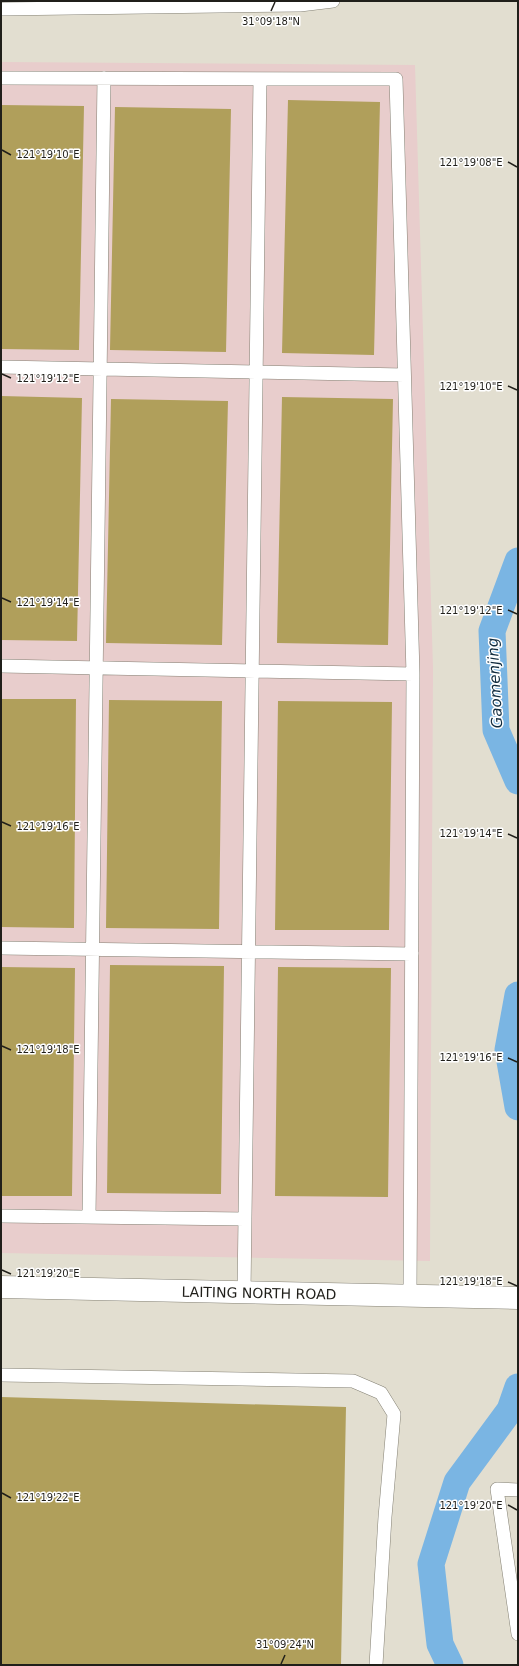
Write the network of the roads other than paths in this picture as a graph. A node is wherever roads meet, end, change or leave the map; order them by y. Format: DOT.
graph roads {
  1 [pos="333,1"];
  2 [pos="298,3"];
  3 [pos="43,5"];
  4 [pos="1,9"];
  5 [pos="1,78"];
  6 [pos="104,78"];
  7 [pos="260,79"];
  8 [pos="1,367"];
  9 [pos="100,369"];
  10 [pos="256,372"];
  11 [pos="404,375"];
  12 [pos="1,666"];
  13 [pos="96,667"];
  14 [pos="252,671"];
  15 [pos="413,674"];
  16 [pos="1,948"];
  17 [pos="92,949"];
  18 [pos="249,951"];
  19 [pos="412,954"];
  20 [pos="1,1216"];
  21 [pos="88,1217"];
  22 [pos="245,1219"];
  23 [pos="1,1287"];
  24 [pos="244,1293"];
  25 [pos="410,1296"];
  26 [pos="518,1298"];
  27 [pos="1,1375"];
  28 [pos="518,1490"];
  29 [pos="518,1634"];
  30 [pos="376,1665"];
  1 -- 2 [label="lane"];
  2 -- 3 [label="lane"];
  3 -- 4 [label="lane"];
  5 -- 6 [label="lane"];
  6 -- 7 [label="lane"];
  6 -- 9 [label="lane"];
  7 -- 10 [label="lane"];
  7 -- 11 [label="lane"];
  8 -- 9 [label="lane"];
  9 -- 10 [label="lane"];
  9 -- 13 [label="lane"];
  10 -- 11 [label="lane"];
  10 -- 14 [label="lane"];
  11 -- 15 [label="lane"];
  12 -- 13 [label="lane"];
  13 -- 14 [label="lane"];
  13 -- 17 [label="lane"];
  14 -- 15 [label="lane"];
  14 -- 18 [label="lane"];
  15 -- 19 [label="lane"];
  16 -- 17 [label="lane"];
  17 -- 18 [label="lane"];
  17 -- 21 [label="lane"];
  18 -- 19 [label="lane"];
  18 -- 22 [label="lane"];
  19 -- 25 [label="lane"];
  20 -- 21 [label="lane"];
  21 -- 22 [label="lane"];
  22 -- 24 [label="lane"];
  23 -- 24 [label="street, LAITING NORTH ROAD"];
  24 -- 25 [label="street, LAITING NORTH ROAD"];
  25 -- 26 [label="street, LAITING NORTH ROAD"];
  27 -- 30 [label="lane"];
  28 -- 29 [label="lane"];
}
